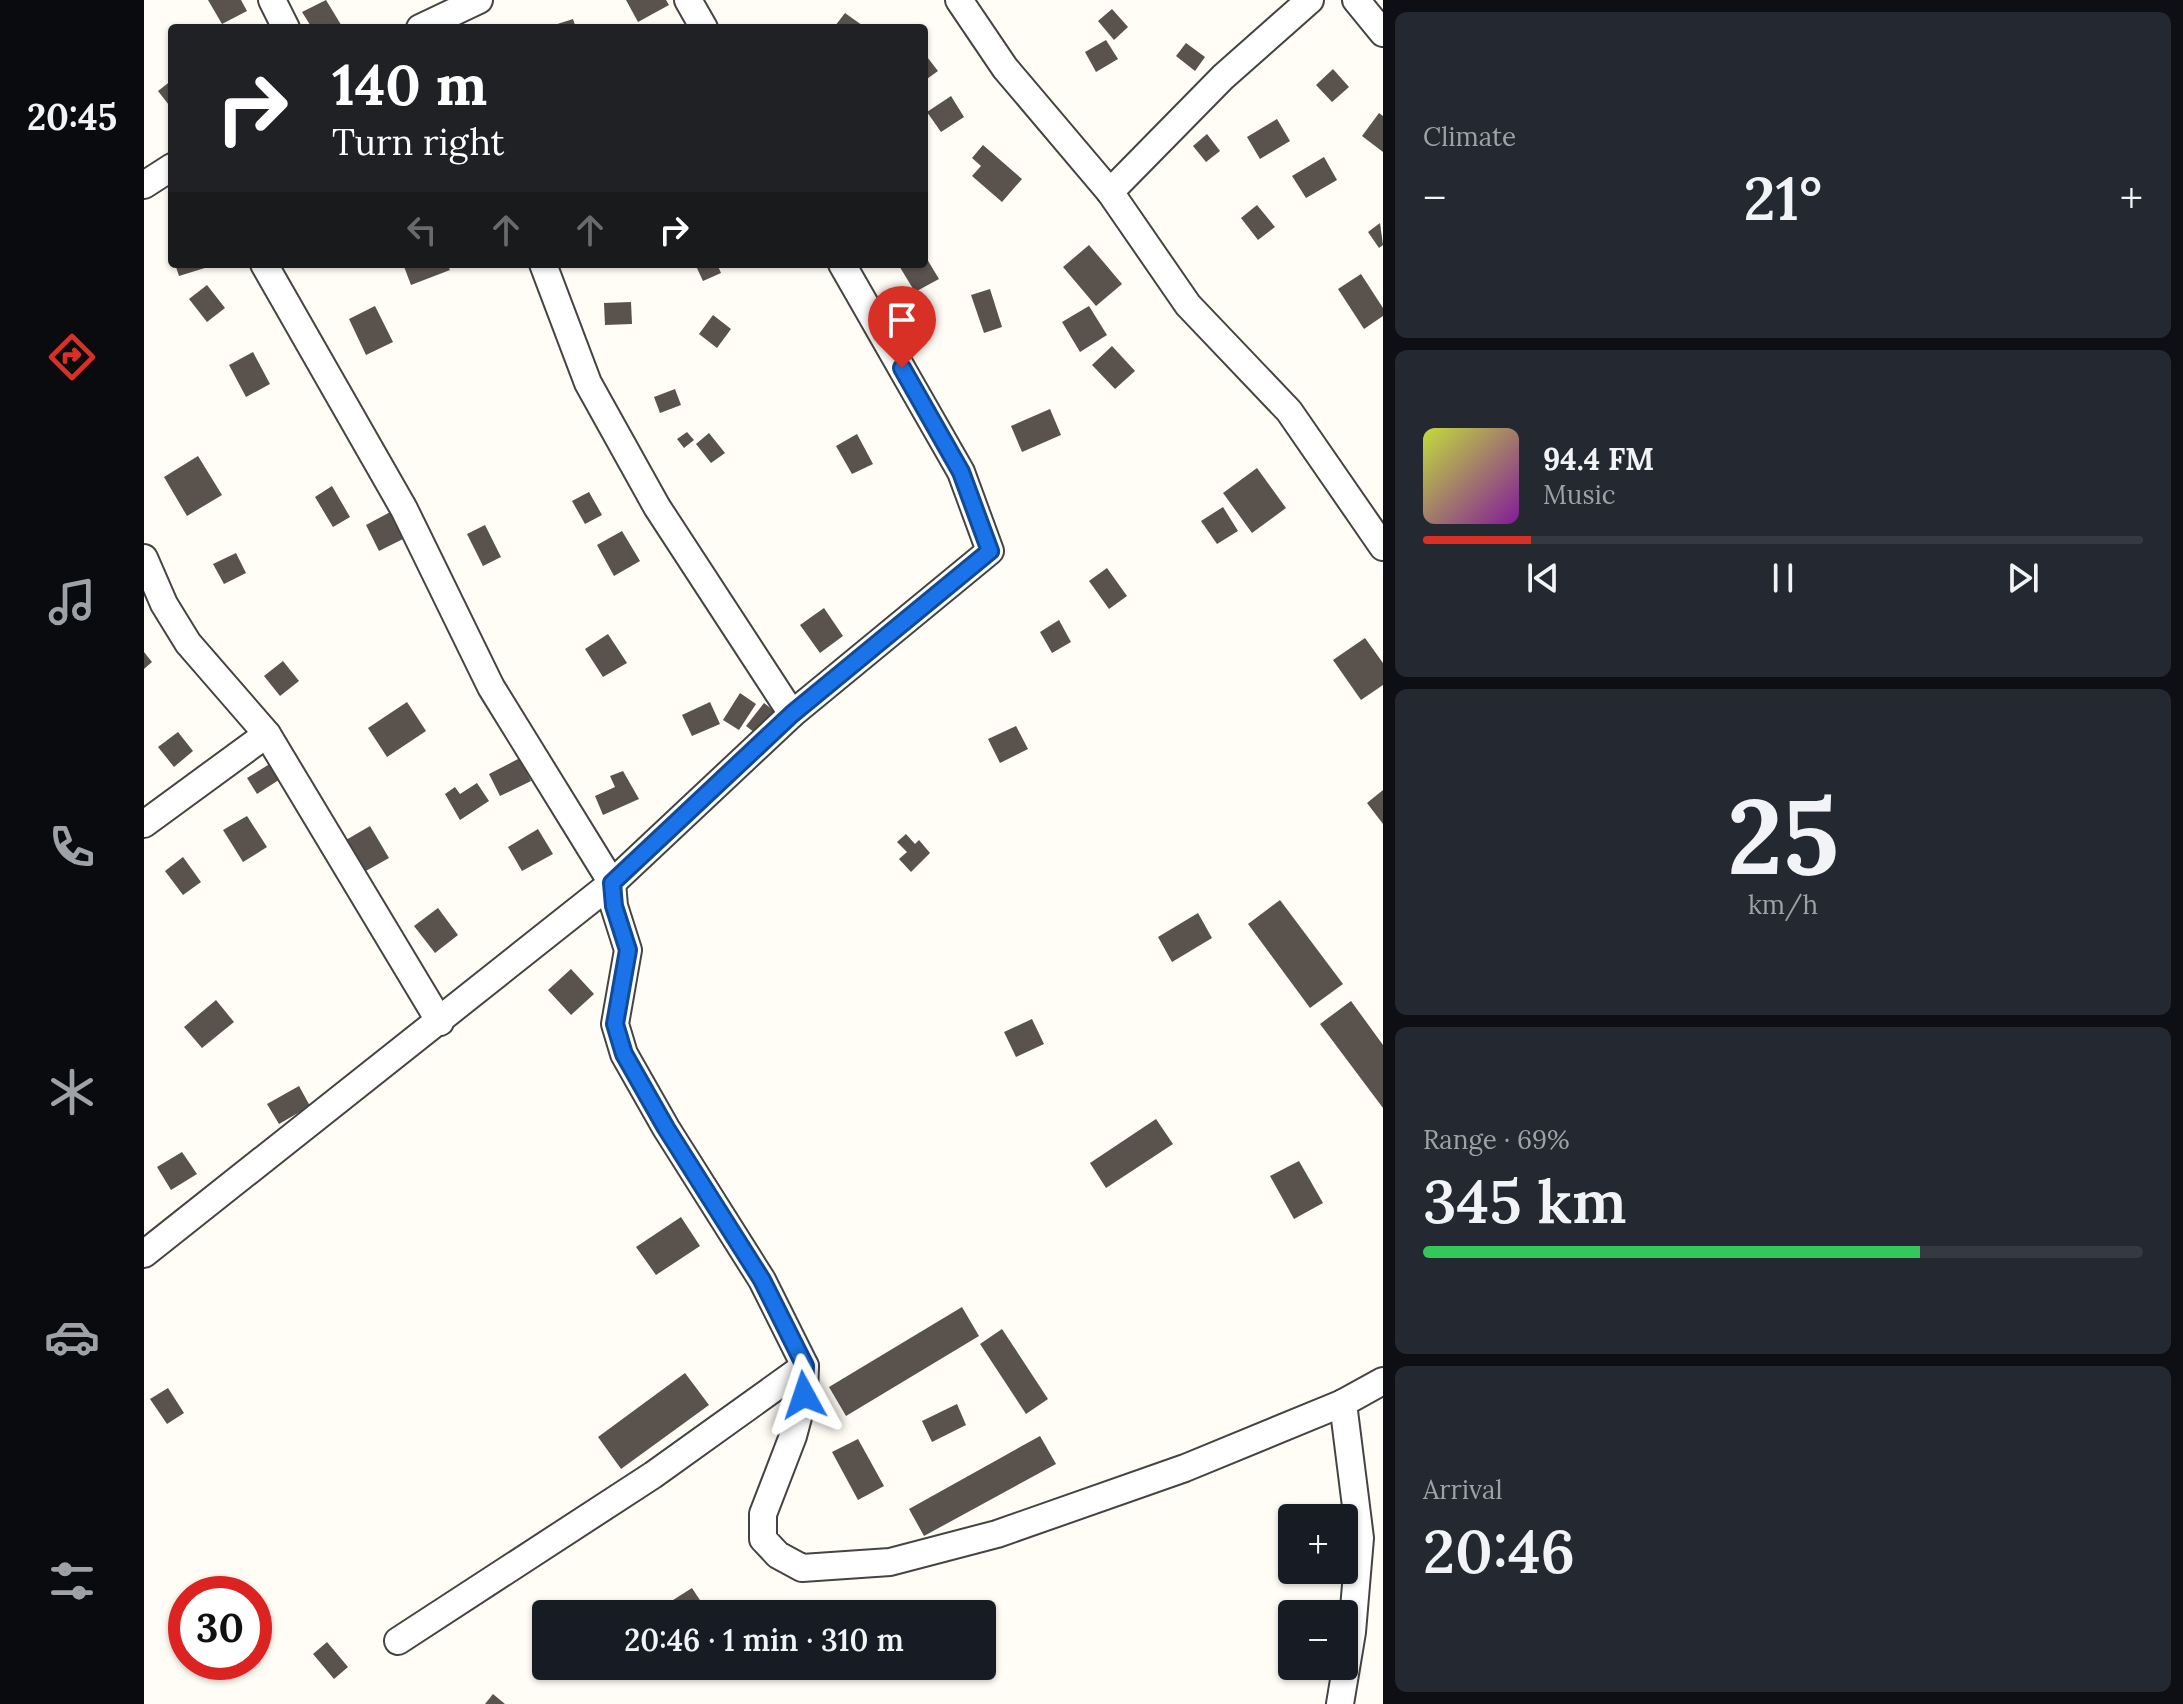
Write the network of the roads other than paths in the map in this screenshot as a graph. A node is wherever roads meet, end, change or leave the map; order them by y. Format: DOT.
graph roads {
  1 [pos="272,0"];
  2 [pos="479,0"];
  3 [pos="688,0"];
  4 [pos="959,0"];
  5 [pos="1310,0"];
  6 [pos="1356,0"];
  7 [pos="454,13"];
  8 [pos="284,24"];
  9 [pos="429,24"];
  10 [pos="702,24"];
  11 [pos="1383,33"];
  12 [pos="168,170"];
  13 [pos="144,185"];
  14 [pos="1110,192"];
  15 [pos="266,268"];
  16 [pos="545,268"];
  17 [pos="844,268"];
  18 [pos="1383,547"];
  19 [pos="144,558"];
  20 [pos="792,714"];
  21 [pos="267,734"];
  22 [pos="144,824"];
  23 [pos="612,883"];
  24 [pos="440,1022"];
  25 [pos="144,1254"];
  26 [pos="805,1366"];
  27 [pos="1383,1381"];
  28 [pos="1343,1403"];
  29 [pos="398,1641"];
  30 [pos="1340,1704"];
  1 -- 8 [label="street"];
  2 -- 7 [label="street"];
  3 -- 10 [label="street"];
  4 -- 14 [label="street"];
  5 -- 14 [label="street"];
  6 -- 11 [label="street"];
  7 -- 9 [label="street"];
  12 -- 13 [label="street"];
  14 -- 18 [label="street"];
  15 -- 23 [label="street"];
  16 -- 20 [label="street"];
  17 -- 20 [label="street"];
  19 -- 21 [label="street"];
  20 -- 23 [label="street"];
  21 -- 22 [label="street"];
  21 -- 24 [label="street"];
  23 -- 24 [label="street"];
  23 -- 26 [label="street"];
  24 -- 25 [label="street"];
  26 -- 28 [label="street"];
  26 -- 29 [label="street"];
  27 -- 28 [label="street"];
  28 -- 30 [label="street"];
}
